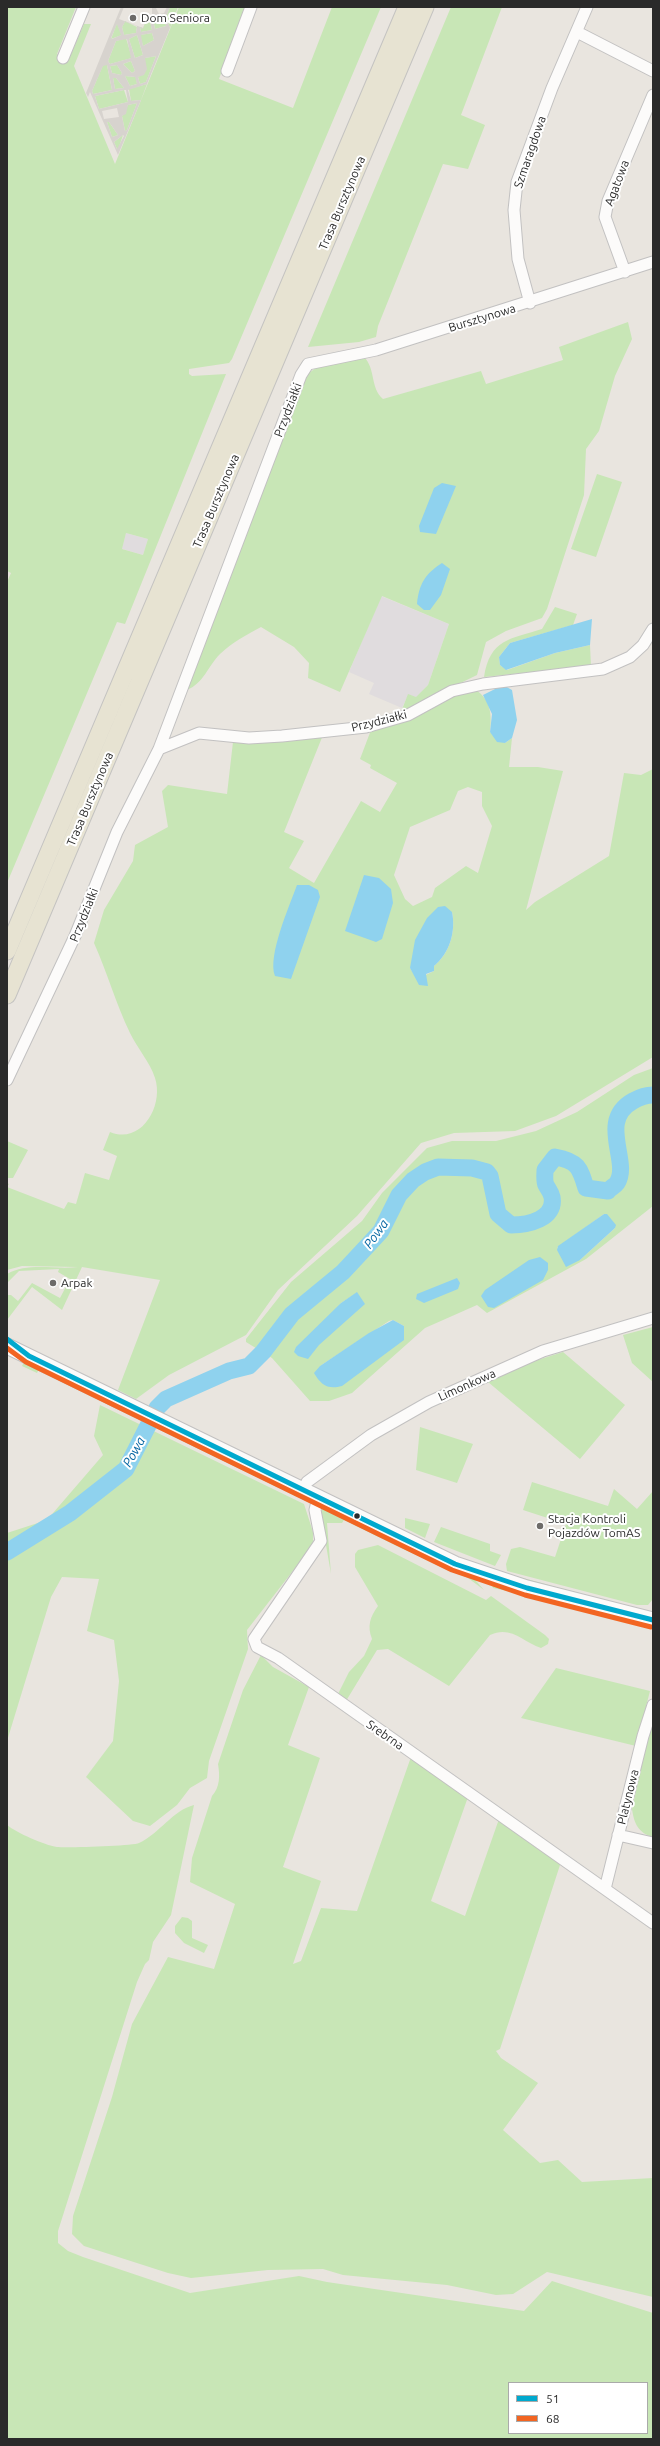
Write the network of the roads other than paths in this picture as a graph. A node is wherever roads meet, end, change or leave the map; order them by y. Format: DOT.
graph roads {
  1 [pos="84,7"];
  2 [pos="251,7"];
  3 [pos="407,7"];
  4 [pos="425,7"];
  5 [pos="587,7"];
  6 [pos="576,32"];
  7 [pos="63,58"];
  8 [pos="227,71"];
  9 [pos="653,71"];
  10 [pos="653,95"];
  11 [pos="653,262"];
  12 [pos="625,272"];
  13 [pos="530,303"];
  14 [pos="308,364"];
  15 [pos="653,629"];
  16 [pos="159,749"];
  17 [pos="7,951"];
  18 [pos="7,995"];
  19 [pos="7,1080"];
  20 [pos="653,1318"];
  21 [pos="7,1339"];
  22 [pos="13,1348"];
  23 [pos="303,1490"];
  24 [pos="318,1497"];
  25 [pos="653,1620"];
  26 [pos="653,1705"];
  27 [pos="618,1835"];
  28 [pos="653,1843"];
  29 [pos="605,1889"];
  30 [pos="653,1923"];
  1 -- 7 [label="street"];
  2 -- 8 [label="street"];
  3 -- 17 [label="main road, Trasa Bursztynowa"];
  4 -- 18 [label="main road, Trasa Bursztynowa"];
  5 -- 6 [label="street, Szmaragdowa"];
  6 -- 9 [label="street"];
  6 -- 13 [label="street, Szmaragdowa"];
  10 -- 12 [label="street, Agatowa"];
  11 -- 12 [label="street, Bursztynowa"];
  12 -- 13 [label="street, Bursztynowa"];
  13 -- 14 [label="street, Bursztynowa"];
  14 -- 16 [label="street, Przydziałki"];
  15 -- 16 [label="street, Przydziałki"];
  16 -- 19 [label="street, Przydziałki"];
  20 -- 23 [label="street, Limonkowa"];
  21 -- 22 [label="street"];
  22 -- 23 [label="street"];
  23 -- 24 [label="street"];
  24 -- 25 [label="street"];
  24 -- 29 [label="street, Srebrna"];
  26 -- 27 [label="street, Platynowa"];
  27 -- 28 [label="street"];
  27 -- 29 [label="street, Platynowa"];
  29 -- 30 [label="street, Srebrna"];
}
